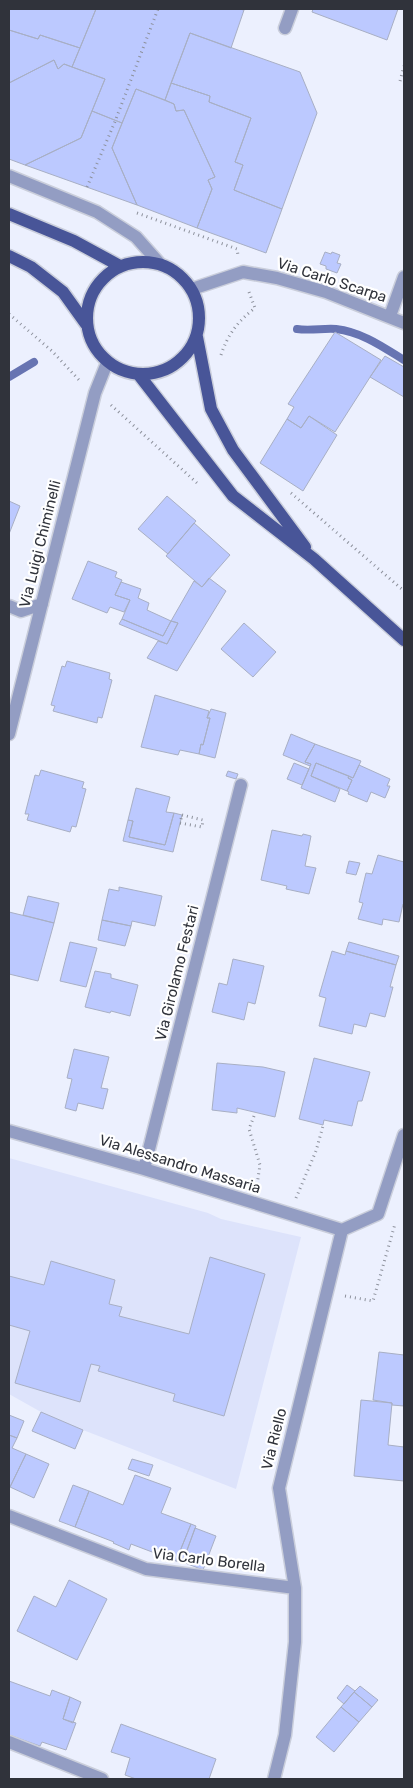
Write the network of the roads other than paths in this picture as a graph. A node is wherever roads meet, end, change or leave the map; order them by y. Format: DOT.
graph roads {
  1 [pos="292,9"];
  2 [pos="285,28"];
  3 [pos="9,176"];
  4 [pos="9,214"];
  5 [pos="9,256"];
  6 [pos="160,264"];
  7 [pos="120,266"];
  8 [pos="404,277"];
  9 [pos="192,289"];
  10 [pos="390,316"];
  11 [pos="404,323"];
  12 [pos="86,324"];
  13 [pos="196,337"];
  14 [pos="107,362"];
  15 [pos="139,375"];
  16 [pos="314,559"];
  17 [pos="42,604"];
  18 [pos="9,606"];
  19 [pos="404,640"];
  20 [pos="9,734"];
  21 [pos="241,785"];
  22 [pos="9,1132"];
  23 [pos="404,1135"];
  24 [pos="144,1169"];
  25 [pos="342,1230"];
  26 [pos="9,1516"];
  27 [pos="295,1588"];
  28 [pos="9,1742"];
  29 [pos="102,1779"];
  30 [pos="274,1779"];
  1 -- 2 [label="street"];
  3 -- 6 [label="street"];
  4 -- 7 [label="main road"];
  5 -- 12 [label="main road"];
  6 -- 7 [label="main road"];
  6 -- 9 [label="main road"];
  7 -- 12 [label="main road"];
  8 -- 10 [label="street"];
  9 -- 10 [label="street, Via Carlo Scarpa"];
  9 -- 13 [label="main road"];
  10 -- 11 [label="street, Via Carlo Scarpa"];
  12 -- 14 [label="main road"];
  13 -- 15 [label="main road"];
  13 -- 16 [label="main road"];
  14 -- 15 [label="main road"];
  14 -- 17 [label="street, Via Luigi Chiminelli"];
  15 -- 16 [label="main road"];
  16 -- 19 [label="main road"];
  17 -- 18 [label="street"];
  17 -- 20 [label="street, Via Luigi Chiminelli"];
  21 -- 24 [label="street, Via Girolamo Festari"];
  22 -- 24 [label="street, Via Alessandro Massaria"];
  23 -- 25 [label="street"];
  24 -- 25 [label="street, Via Alessandro Massaria"];
  25 -- 27 [label="street, Via Riello"];
  26 -- 27 [label="street, Via Carlo Borella"];
  27 -- 30 [label="street, Via Riello"];
  28 -- 29 [label="street"];
}
